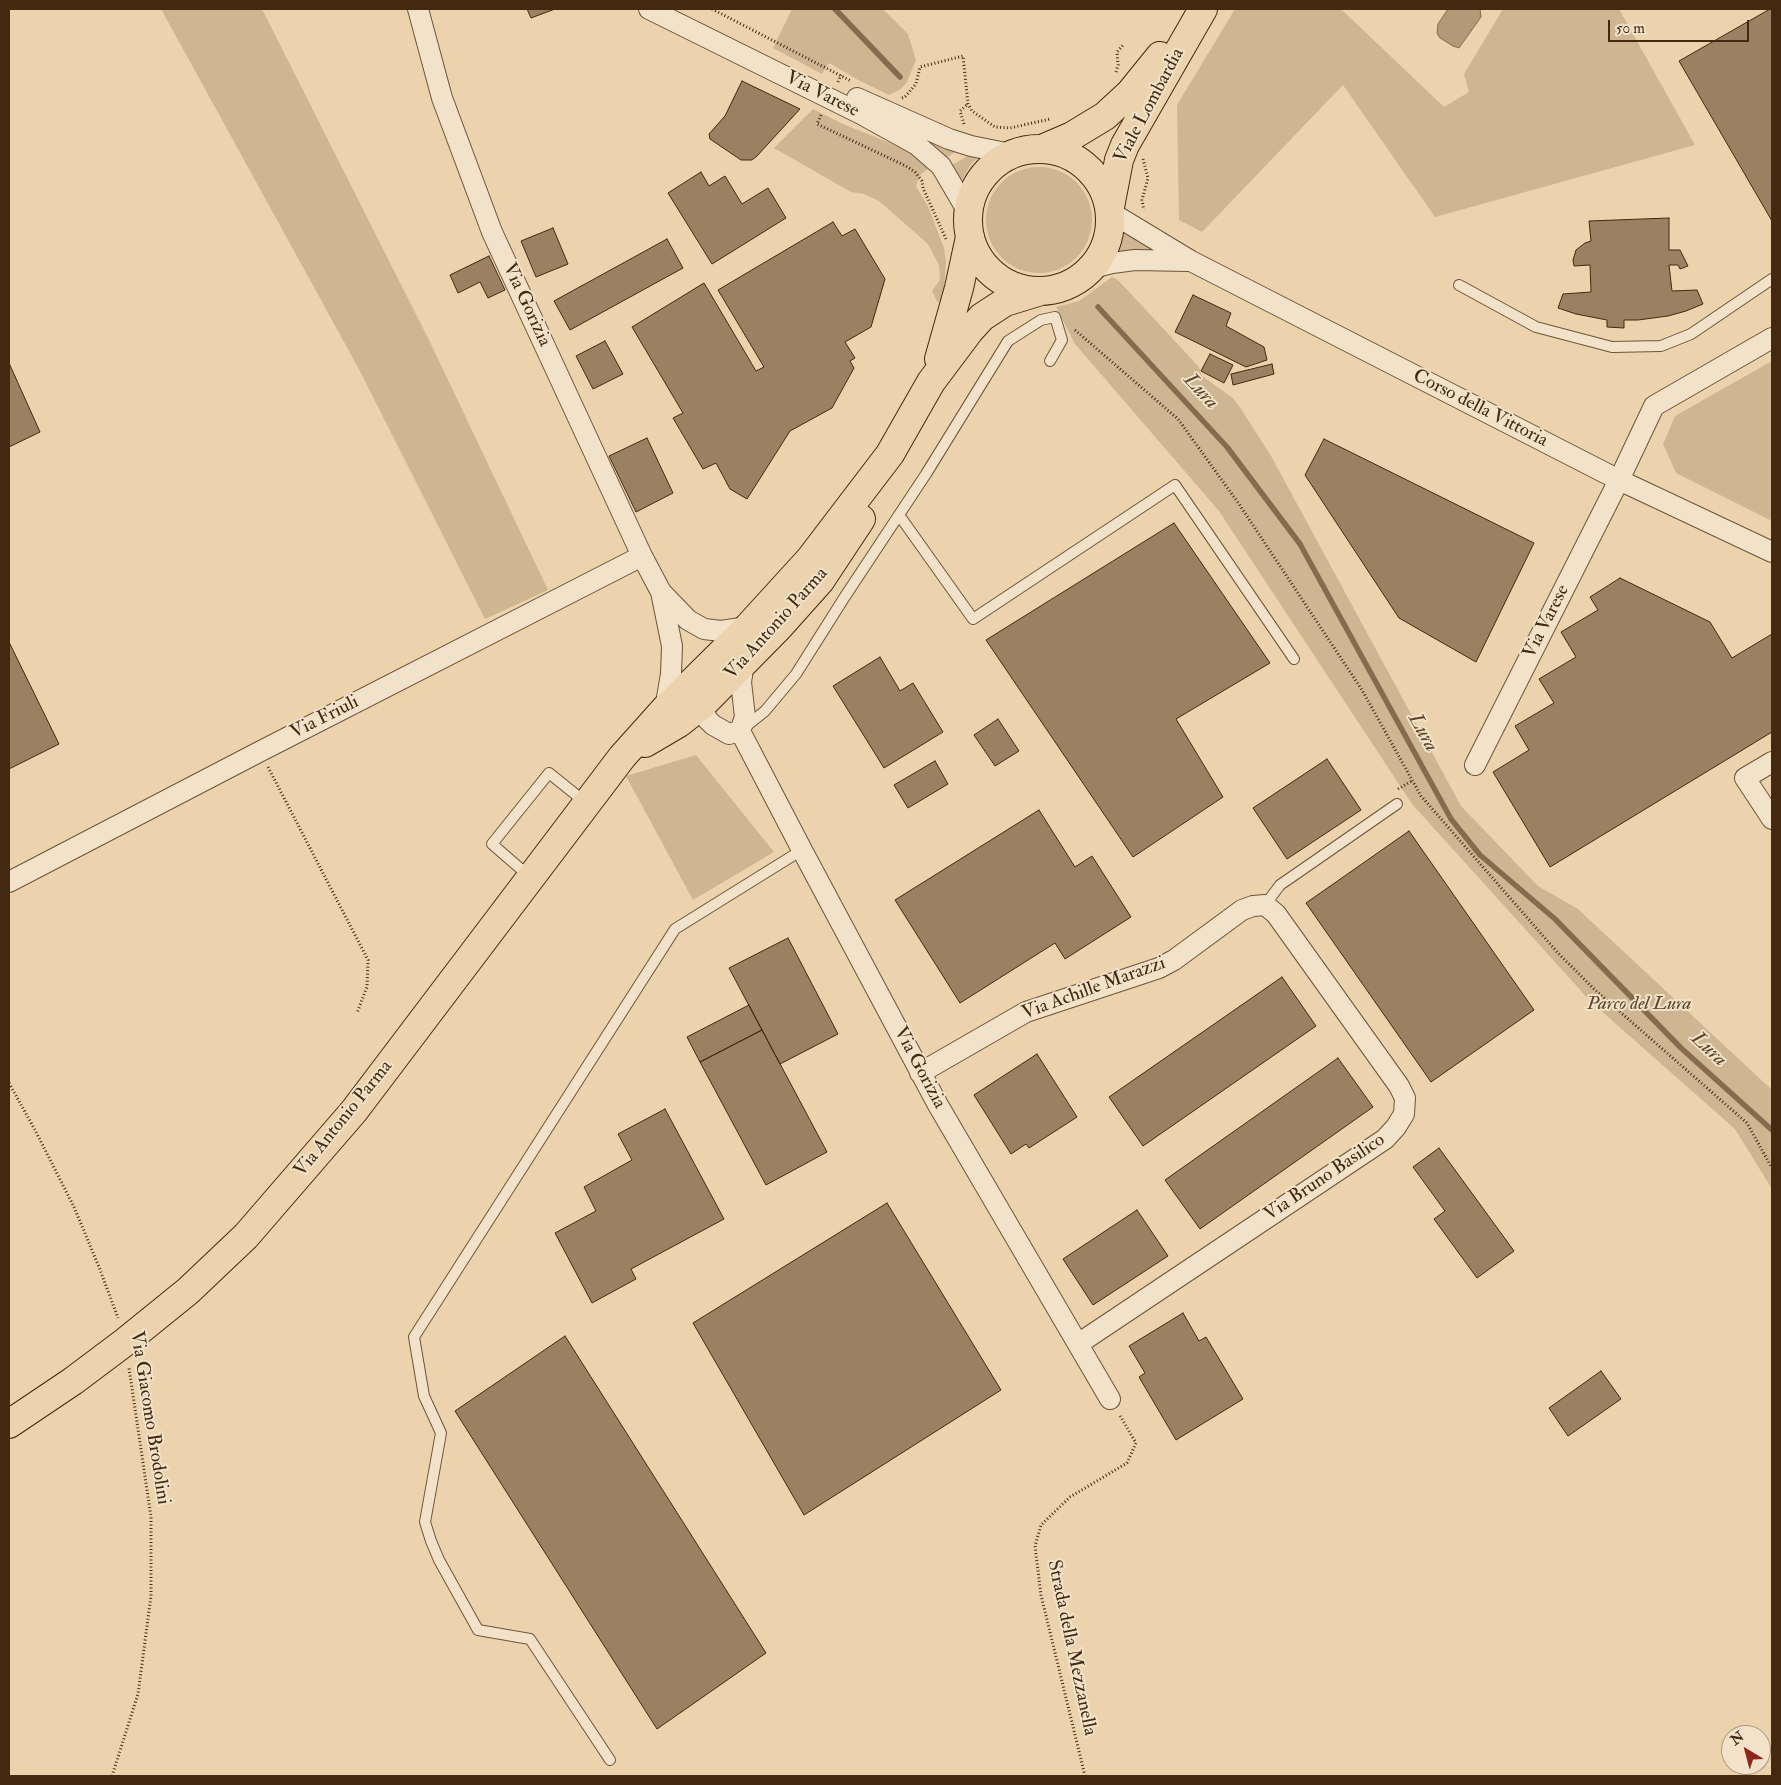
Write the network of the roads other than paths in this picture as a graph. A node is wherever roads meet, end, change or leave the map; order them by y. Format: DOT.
graph roads {
  1 [pos="418,9"];
  2 [pos="649,9"];
  3 [pos="675,9"];
  4 [pos="1199,9"];
  5 [pos="1203,9"];
  6 [pos="1044,148"];
  7 [pos="1011,154"];
  8 [pos="1110,209"];
  9 [pos="961,231"];
  10 [pos="1191,261"];
  11 [pos="1092,268"];
  12 [pos="1772,279"];
  13 [pos="1459,285"];
  14 [pos="1041,291"];
  15 [pos="1772,338"];
  16 [pos="1050,361"];
  17 [pos="931,382"];
  18 [pos="890,454"];
  19 [pos="1619,480"];
  20 [pos="899,515"];
  21 [pos="1772,552"];
  22 [pos="642,556"];
  23 [pos="660,592"];
  24 [pos="748,627"];
  25 [pos="1294,659"];
  26 [pos="744,663"];
  27 [pos="702,705"];
  28 [pos="665,709"];
  29 [pos="740,731"];
  30 [pos="622,757"];
  31 [pos="1772,762"];
  32 [pos="1475,764"];
  33 [pos="586,803"];
  34 [pos="1397,804"];
  35 [pos="1772,819"];
  36 [pos="802,850"];
  37 [pos="530,878"];
  38 [pos="9,882"];
  39 [pos="1265,905"];
  40 [pos="920,1073"];
  41 [pos="1078,1344"];
  42 [pos="1110,1399"];
  43 [pos="9,1424"];
  44 [pos="610,1760"];
  1 -- 22 [label="street, Via Gorizia"];
  2 -- 9 [label="street, Via Varese"];
  3 -- 7 [label="street, Via Varese"];
  4 -- 6 [label="main road, Viale Lombardia"];
  5 -- 8 [label="main road, Viale Lombardia"];
  6 -- 7 [label="main road"];
  6 -- 8 [label="main road"];
  7 -- 9 [label="main road"];
  8 -- 10 [label="street, Corso della Vittoria"];
  8 -- 11 [label="main road"];
  9 -- 14 [label="main road"];
  9 -- 17 [label="main road, Via Antonio Parma"];
  10 -- 11 [label="street, Corso della Vittoria"];
  10 -- 19 [label="street, Corso della Vittoria"];
  11 -- 14 [label="main road"];
  12 -- 13 [label="lane"];
  14 -- 17 [label="main road, Via Antonio Parma"];
  15 -- 19 [label="street, Via Varese"];
  16 -- 20 [label="lane"];
  17 -- 18 [label="main road, Via Antonio Parma"];
  18 -- 24 [label="main road, Via Antonio Parma"];
  18 -- 26 [label="main road, Via Antonio Parma"];
  19 -- 21 [label="street, Corso della Vittoria"];
  19 -- 32 [label="street, Via Varese"];
  20 -- 25 [label="lane"];
  20 -- 29 [label="lane"];
  22 -- 23 [label="street, Via Gorizia"];
  22 -- 38 [label="street, Via Friuli"];
  23 -- 24 [label="street, Via Gorizia"];
  23 -- 28 [label="street, Via Gorizia"];
  24 -- 27 [label="street"];
  24 -- 28 [label="main road, Via Antonio Parma"];
  26 -- 27 [label="main road, Via Antonio Parma"];
  26 -- 29 [label="street"];
  27 -- 29 [label="street"];
  27 -- 30 [label="main road, Via Antonio Parma"];
  28 -- 30 [label="main road, Via Antonio Parma"];
  29 -- 36 [label="street, Via Gorizia"];
  30 -- 33 [label="main road, Via Antonio Parma"];
  31 -- 35 [label="street"];
  33 -- 37 [label="main road, Via Antonio Parma"];
  33 -- 37 [label="lane"];
  34 -- 39 [label="lane"];
  36 -- 40 [label="street, Via Gorizia"];
  36 -- 44 [label="lane"];
  37 -- 43 [label="main road, Via Antonio Parma"];
  39 -- 40 [label="street, Via Achille Marazzi"];
  39 -- 41 [label="street, Via Bruno Basilico"];
  40 -- 41 [label="street, Via Gorizia"];
  41 -- 42 [label="street, Via Gorizia"];
}
